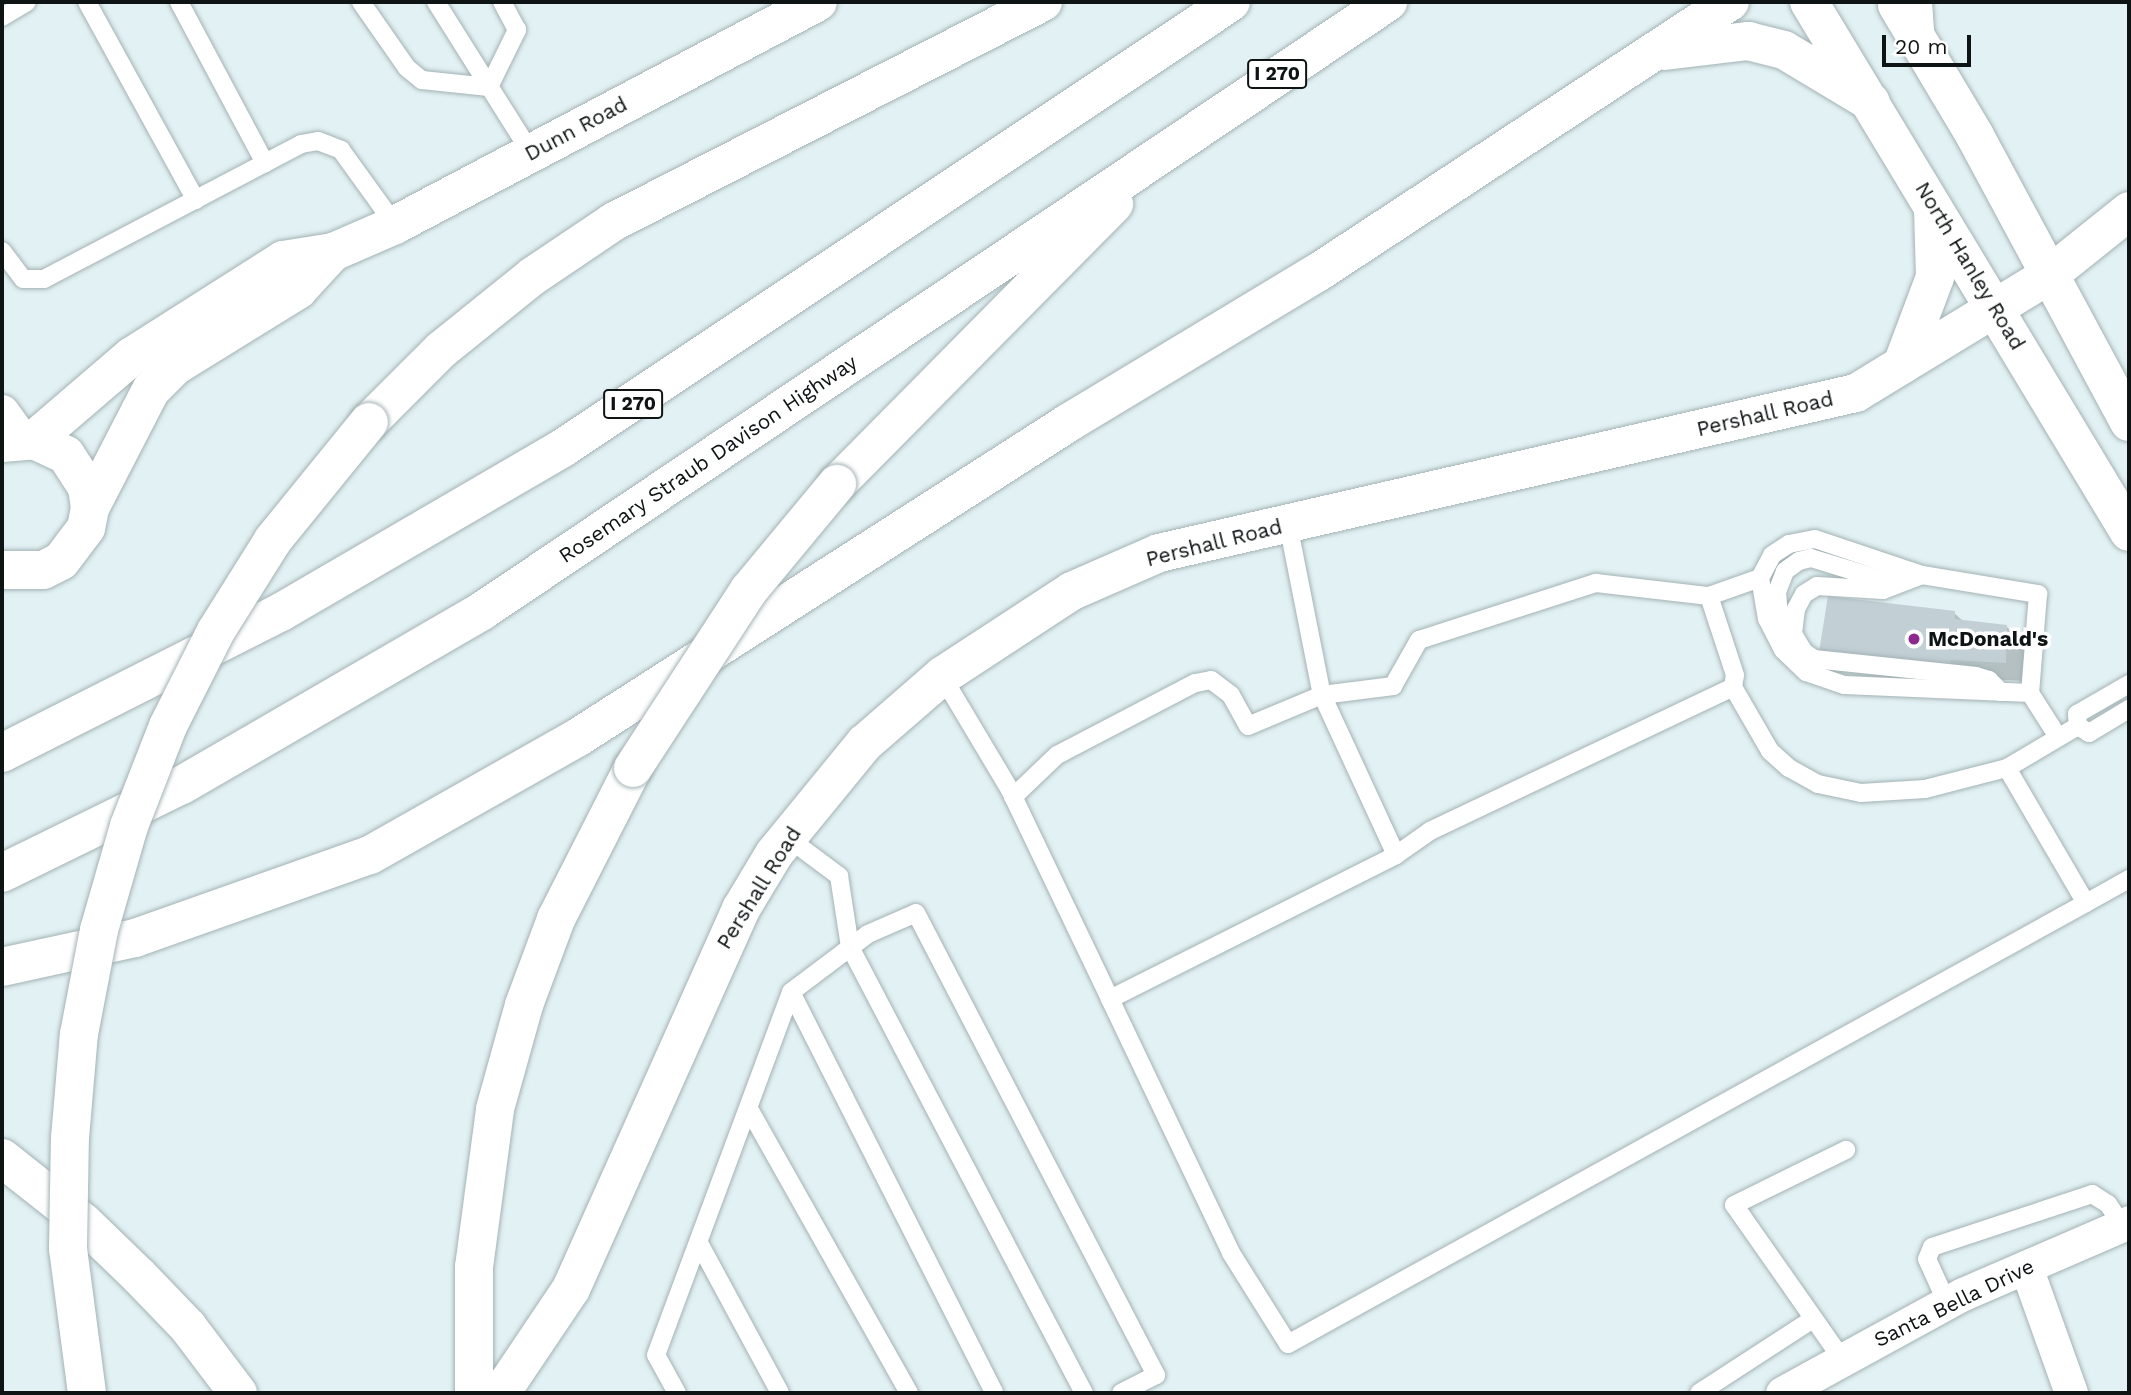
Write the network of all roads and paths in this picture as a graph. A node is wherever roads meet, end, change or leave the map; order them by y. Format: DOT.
graph roads {
  1 [pos="27,2"];
  2 [pos="87,2"];
  3 [pos="179,2"];
  4 [pos="362,2"];
  5 [pos="436,2"];
  6 [pos="502,2"];
  7 [pos="818,2"];
  8 [pos="1043,2"];
  9 [pos="1231,2"];
  10 [pos="1388,2"];
  11 [pos="1730,2"];
  12 [pos="1810,2"];
  13 [pos="1908,12"];
  14 [pos="2,17"];
  15 [pos="1656,52"];
  16 [pos="489,87"];
  17 [pos="1871,102"];
  18 [pos="1168,149"];
  19 [pos="531,153"];
  20 [pos="265,163"];
  21 [pos="196,200"];
  22 [pos="1932,203"];
  23 [pos="2129,211"];
  24 [pos="395,225"];
  25 [pos="332,252"];
  26 [pos="3,254"];
  27 [pos="2048,276"];
  28 [pos="1996,308"];
  29 [pos="1902,365"];
  30 [pos="2129,422"];
  31 [pos="15,434"];
  32 [pos="90,508"];
  33 [pos="1288,524"];
  34 [pos="2129,532"];
  35 [pos="2,570"];
  36 [pos="1922,575"];
  37 [pos="1760,578"];
  38 [pos="1899,585"];
  39 [pos="1709,596"];
  40 [pos="1793,634"];
  41 [pos="942,676"];
  42 [pos="2129,684"];
  43 [pos="1733,687"];
  44 [pos="2001,692"];
  45 [pos="2030,692"];
  46 [pos="1322,695"];
  47 [pos="2129,709"];
  48 [pos="2078,726"];
  49 [pos="2058,737"];
  50 [pos="2,753"];
  51 [pos="2007,768"];
  52 [pos="1013,797"];
  53 [pos="788,838"];
  54 [pos="1396,855"];
  55 [pos="2,873"];
  56 [pos="2129,880"];
  57 [pos="2086,903"];
  58 [pos="850,947"];
  59 [pos="2,967"];
  60 [pos="791,992"];
  61 [pos="1110,999"];
  62 [pos="749,1109"];
  63 [pos="1846,1150"];
  64 [pos="2,1158"];
  65 [pos="2126,1224"];
  66 [pos="699,1243"];
  67 [pos="2026,1267"];
  68 [pos="1947,1303"];
  69 [pos="1812,1319"];
  70 [pos="1842,1359"];
  71 [pos="88,1393"];
  72 [pos="239,1393"];
  73 [pos="474,1393"];
  74 [pos="501,1393"];
  75 [pos="677,1393"];
  76 [pos="780,1393"];
  77 [pos="909,1393"];
  78 [pos="994,1393"];
  79 [pos="1084,1393"];
  80 [pos="1121,1393"];
  81 [pos="1699,1393"];
  82 [pos="1783,1393"];
  83 [pos="2071,1393"];
  1 -- 14 [label="lane"];
  2 -- 21 [label="lane"];
  3 -- 20 [label="lane"];
  4 -- 16 [label="lane"];
  5 -- 16 [label="lane"];
  6 -- 16 [label="lane"];
  7 -- 19 [label="main road, Dunn Road"];
  8 -- 71 [label="main road, bridge"];
  9 -- 50 [label="main road, I 270"];
  10 -- 18 [label="main road, Rosemary Straub Davison Highway / I 270"];
  11 -- 15 [label="main road"];
  12 -- 17 [label="main road, North Hanley Road"];
  13 -- 27 [label="main road"];
  15 -- 17 [label="main road"];
  15 -- 59 [label="main road"];
  16 -- 19 [label="lane"];
  17 -- 22 [label="main road, North Hanley Road"];
  18 -- 55 [label="main road, Rosemary Straub Davison Highway / I 270"];
  18 -- 73 [label="main road, bridge"];
  19 -- 24 [label="main road, Dunn Road"];
  20 -- 21 [label="lane"];
  20 -- 24 [label="lane"];
  21 -- 26 [label="lane"];
  22 -- 28 [label="main road, North Hanley Road"];
  22 -- 29 [label="main road"];
  23 -- 27 [label="main road, Pershall Road"];
  24 -- 25 [label="main road, Dunn Road"];
  25 -- 31 [label="main road, Dunn Road"];
  25 -- 32 [label="main road, Dunn Road"];
  27 -- 28 [label="main road, Pershall Road"];
  27 -- 30 [label="main road"];
  28 -- 29 [label="main road, Pershall Road"];
  28 -- 34 [label="main road, North Hanley Road"];
  29 -- 33 [label="main road, Pershall Road"];
  31 -- 32 [label="main road"];
  32 -- 35 [label="main road, Dunn Road"];
  33 -- 41 [label="main road, Pershall Road"];
  33 -- 46 [label="lane"];
  36 -- 37 [label="lane"];
  36 -- 38 [label="lane"];
  36 -- 45 [label="lane"];
  37 -- 39 [label="lane"];
  37 -- 44 [label="lane"];
  38 -- 40 [label="lane"];
  38 -- 40 [label="lane"];
  39 -- 43 [label="lane"];
  39 -- 46 [label="lane"];
  40 -- 44 [label="lane"];
  41 -- 52 [label="lane"];
  41 -- 53 [label="main road, Pershall Road"];
  42 -- 48 [label="lane"];
  43 -- 51 [label="lane"];
  43 -- 54 [label="lane"];
  44 -- 45 [label="lane"];
  45 -- 49 [label="lane"];
  46 -- 52 [label="lane"];
  46 -- 54 [label="lane"];
  47 -- 48 [label="lane"];
  48 -- 49 [label="lane"];
  49 -- 51 [label="lane"];
  51 -- 57 [label="lane"];
  52 -- 61 [label="lane"];
  53 -- 58 [label="lane"];
  53 -- 74 [label="main road, Pershall Road"];
  54 -- 61 [label="lane"];
  56 -- 57 [label="lane"];
  57 -- 61 [label="lane"];
  58 -- 60 [label="lane"];
  58 -- 79 [label="lane"];
  58 -- 80 [label="lane"];
  60 -- 62 [label="lane"];
  60 -- 78 [label="lane"];
  62 -- 66 [label="lane"];
  62 -- 77 [label="lane"];
  63 -- 69 [label="lane"];
  64 -- 72 [label="main road"];
  65 -- 67 [label="street, Santa Bella Drive"];
  65 -- 68 [label="lane"];
  66 -- 75 [label="lane"];
  66 -- 76 [label="lane"];
  67 -- 68 [label="street, Santa Bella Drive"];
  67 -- 83 [label="street"];
  68 -- 70 [label="street, Santa Bella Drive"];
  69 -- 70 [label="lane"];
  69 -- 81 [label="lane"];
  70 -- 82 [label="street, Santa Bella Drive"];
}
